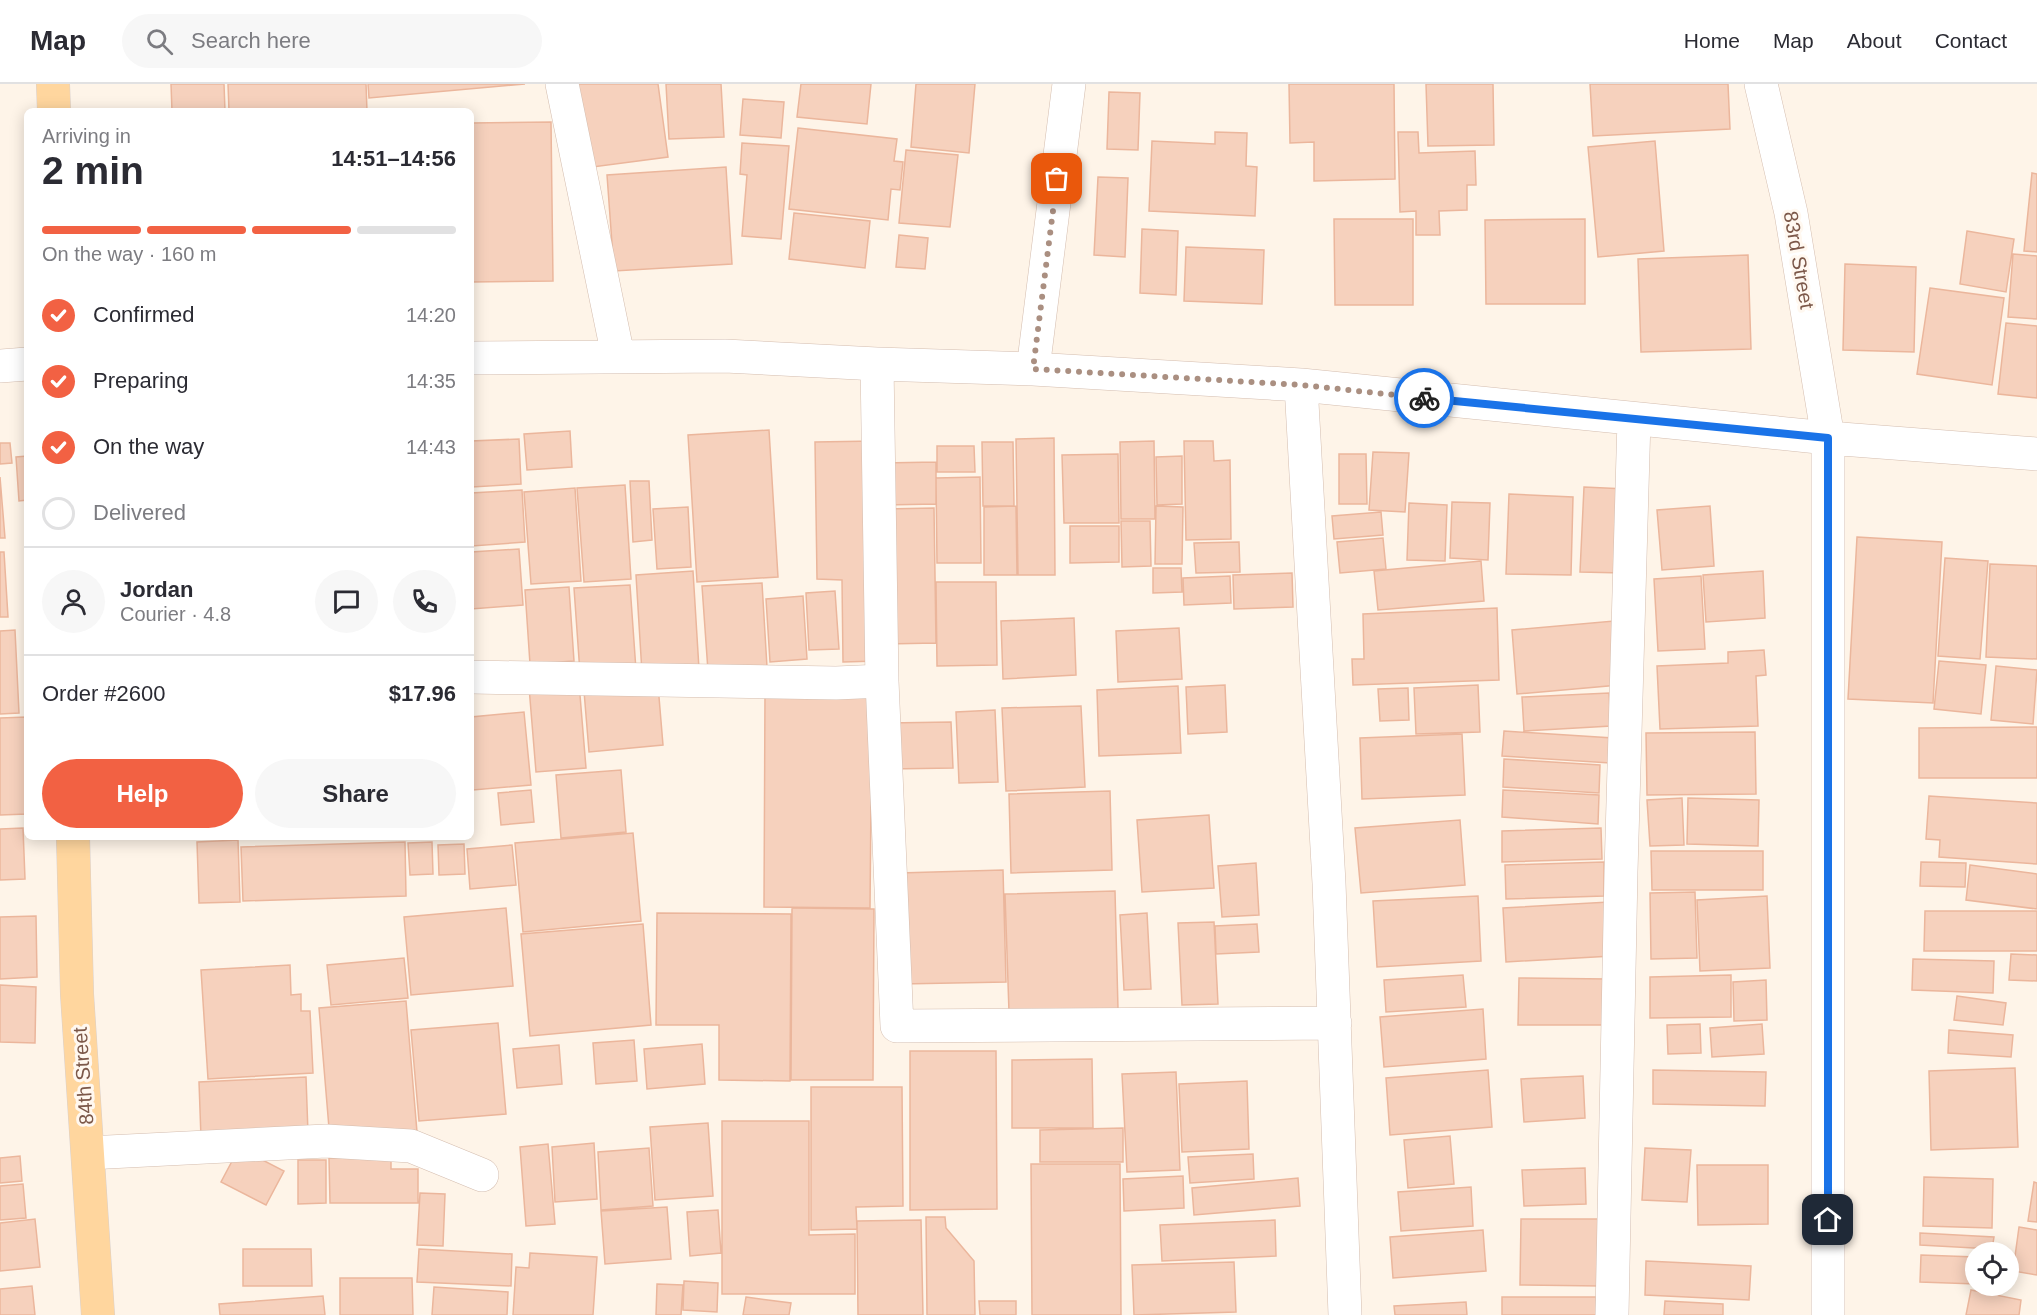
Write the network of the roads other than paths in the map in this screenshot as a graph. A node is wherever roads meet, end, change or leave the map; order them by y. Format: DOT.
graph roads {
  1 [pos="53,84"];
  2 [pos="562,84"];
  3 [pos="1070,84"];
  4 [pos="1761,84"];
  5 [pos="54,108"];
  6 [pos="618,356"];
  7 [pos="474,358"];
  8 [pos="24,364"];
  9 [pos="877,364"];
  10 [pos="0,366"];
  11 [pos="1033,369"];
  12 [pos="1301,385"];
  13 [pos="1634,419"];
  14 [pos="1828,438"];
  15 [pos="2037,454"];
  16 [pos="474,677"];
  17 [pos="882,681"];
  18 [pos="73,840"];
  19 [pos="1335,1023"];
  20 [pos="88,1154"];
  21 [pos="482,1174"];
  22 [pos="98,1315"];
  23 [pos="1345,1315"];
  24 [pos="1612,1315"];
  25 [pos="1828,1315"];
  1 -- 5 [label="main road"];
  2 -- 6 [label="street"];
  3 -- 11 [label="street"];
  4 -- 14 [label="street, 83rd Street"];
  6 -- 7 [label="street"];
  6 -- 9 [label="street"];
  8 -- 10 [label="street"];
  9 -- 11 [label="street"];
  9 -- 17 [label="street"];
  11 -- 12 [label="street"];
  12 -- 13 [label="street"];
  12 -- 19 [label="street"];
  13 -- 14 [label="street"];
  13 -- 24 [label="street"];
  14 -- 15 [label="street"];
  14 -- 25 [label="street, 83rd Street"];
  16 -- 17 [label="street"];
  17 -- 19 [label="street"];
  18 -- 20 [label="main road, 84th Street"];
  19 -- 23 [label="street"];
  20 -- 21 [label="street"];
  20 -- 22 [label="main road, 84th Street"];
}
